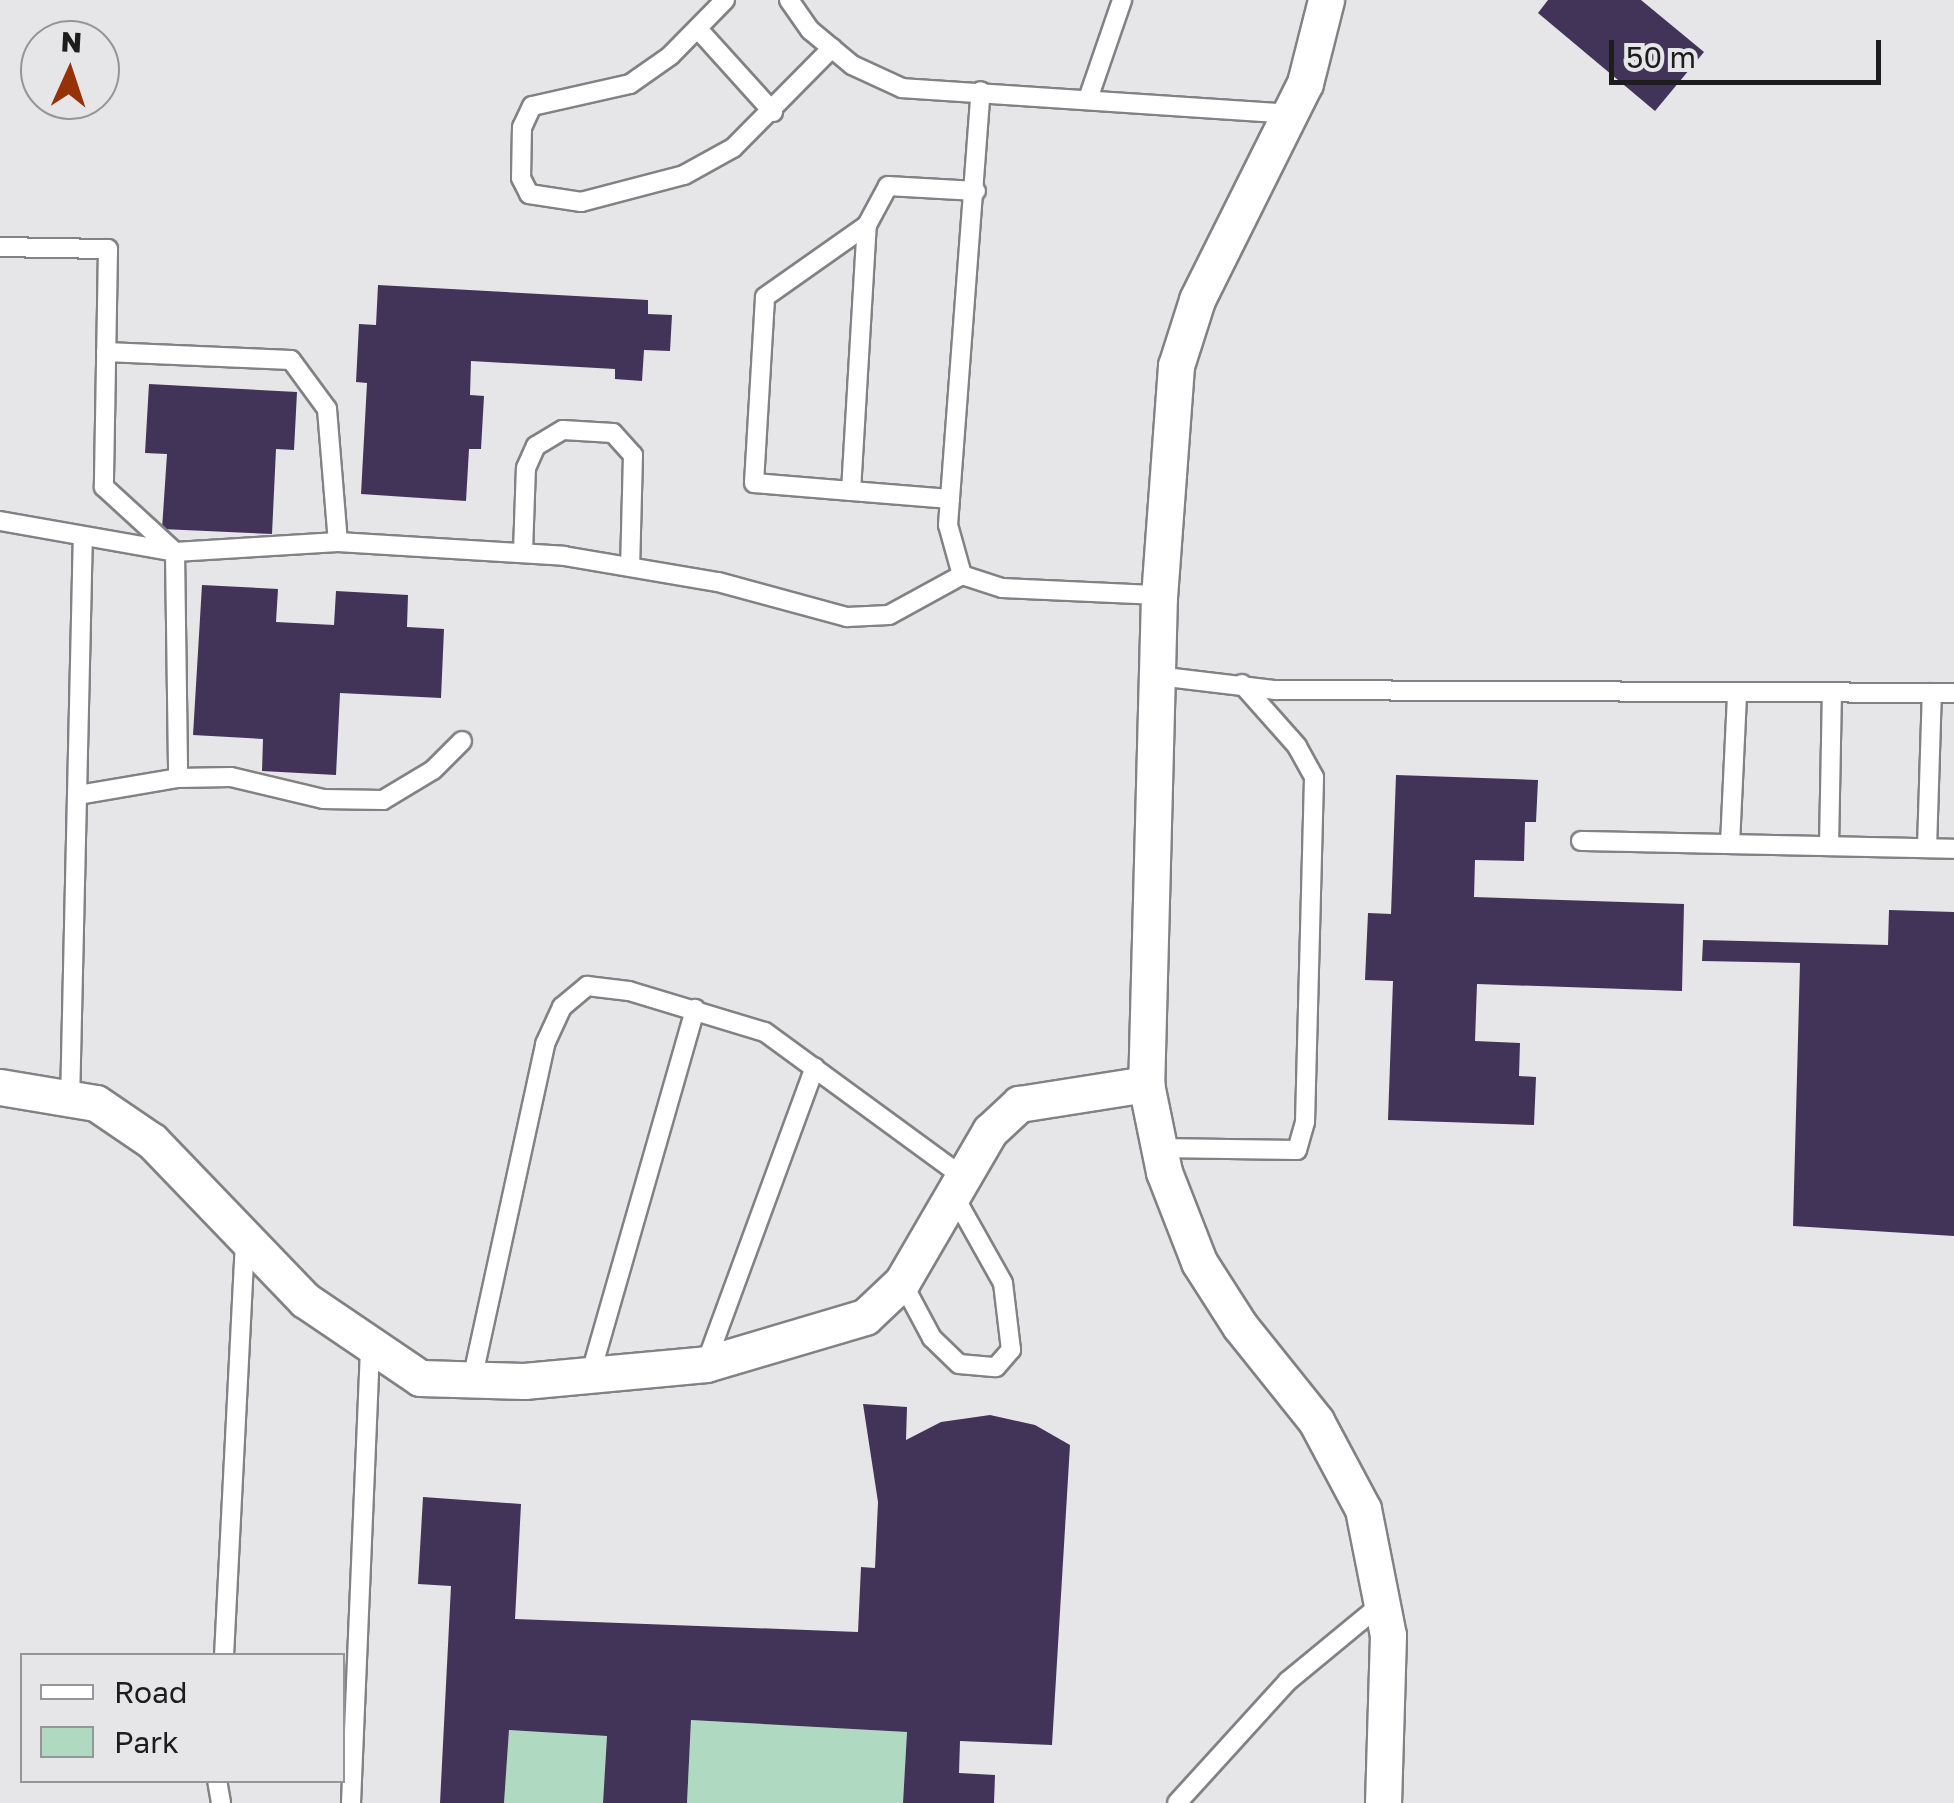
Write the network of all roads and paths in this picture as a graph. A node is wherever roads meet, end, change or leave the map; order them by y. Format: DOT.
graph roads {
  1 [pos="725,0"];
  2 [pos="789,0"];
  3 [pos="1122,0"];
  4 [pos="1326,0"];
  5 [pos="698,29"];
  6 [pos="832,48"];
  7 [pos="981,91"];
  8 [pos="1088,98"];
  9 [pos="773,112"];
  10 [pos="1292,114"];
  11 [pos="976,191"];
  12 [pos="867,225"];
  13 [pos="0,247"];
  14 [pos="106,352"];
  15 [pos="851,490"];
  16 [pos="950,499"];
  17 [pos="0,521"];
  18 [pos="83,536"];
  19 [pos="338,542"];
  20 [pos="175,552"];
  21 [pos="523,552"];
  22 [pos="630,567"];
  23 [pos="962,575"];
  24 [pos="1159,595"];
  25 [pos="1157,676"];
  26 [pos="1242,684"];
  27 [pos="1737,693"];
  28 [pos="1832,693"];
  29 [pos="1932,693"];
  30 [pos="1954,693"];
  31 [pos="462,740"];
  32 [pos="178,778"];
  33 [pos="77,795"];
  34 [pos="1581,841"];
  35 [pos="1730,844"];
  36 [pos="1829,846"];
  37 [pos="1927,848"];
  38 [pos="1954,849"];
  39 [pos="696,1009"];
  40 [pos="815,1067"];
  41 [pos="1146,1084"];
  42 [pos="0,1087"];
  43 [pos="70,1098"];
  44 [pos="1159,1148"];
  45 [pos="958,1185"];
  46 [pos="245,1238"];
  47 [pos="902,1282"];
  48 [pos="370,1344"];
  49 [pos="706,1364"];
  50 [pos="590,1376"];
  51 [pos="472,1380"];
  52 [pos="1385,1601"];
  53 [pos="224,1653"];
  54 [pos="350,1803"];
  55 [pos="1177,1803"];
  56 [pos="1382,1803"];
  1 -- 5 [label="lane"];
  2 -- 6 [label="lane"];
  3 -- 8 [label="lane"];
  4 -- 10 [label="street"];
  5 -- 9 [label="lane"];
  5 -- 9 [label="lane"];
  6 -- 7 [label="lane"];
  6 -- 9 [label="lane"];
  7 -- 8 [label="lane"];
  7 -- 11 [label="lane"];
  8 -- 10 [label="lane"];
  10 -- 24 [label="street"];
  11 -- 12 [label="lane"];
  11 -- 16 [label="lane"];
  12 -- 15 [label="lane"];
  12 -- 15 [label="lane"];
  13 -- 14 [label="lane"];
  14 -- 19 [label="lane"];
  14 -- 20 [label="lane"];
  15 -- 16 [label="lane"];
  16 -- 23 [label="lane"];
  17 -- 18 [label="lane"];
  18 -- 20 [label="lane"];
  18 -- 33 [label="lane"];
  19 -- 20 [label="lane"];
  19 -- 21 [label="lane"];
  20 -- 32 [label="lane"];
  21 -- 22 [label="lane"];
  21 -- 22 [label="lane"];
  22 -- 23 [label="lane"];
  23 -- 24 [label="lane"];
  24 -- 25 [label="street"];
  25 -- 26 [label="lane"];
  25 -- 41 [label="street"];
  26 -- 27 [label="lane"];
  26 -- 44 [label="lane"];
  27 -- 28 [label="lane"];
  27 -- 35 [label="lane"];
  28 -- 29 [label="lane"];
  28 -- 36 [label="lane"];
  29 -- 30 [label="lane"];
  29 -- 37 [label="lane"];
  31 -- 32 [label="lane"];
  32 -- 33 [label="lane"];
  33 -- 43 [label="lane"];
  34 -- 35 [label="lane"];
  35 -- 36 [label="lane"];
  36 -- 37 [label="lane"];
  37 -- 38 [label="lane"];
  39 -- 40 [label="lane"];
  39 -- 50 [label="lane"];
  39 -- 51 [label="lane"];
  40 -- 45 [label="lane"];
  40 -- 49 [label="lane"];
  41 -- 44 [label="street"];
  41 -- 45 [label="street"];
  42 -- 43 [label="street"];
  43 -- 46 [label="street"];
  44 -- 52 [label="street"];
  45 -- 47 [label="street"];
  45 -- 47 [label="lane"];
  46 -- 48 [label="street"];
  46 -- 53 [label="lane"];
  47 -- 49 [label="street"];
  48 -- 51 [label="street"];
  48 -- 54 [label="lane"];
  49 -- 50 [label="street"];
  50 -- 51 [label="street"];
  52 -- 55 [label="lane"];
  52 -- 56 [label="street"];
}
